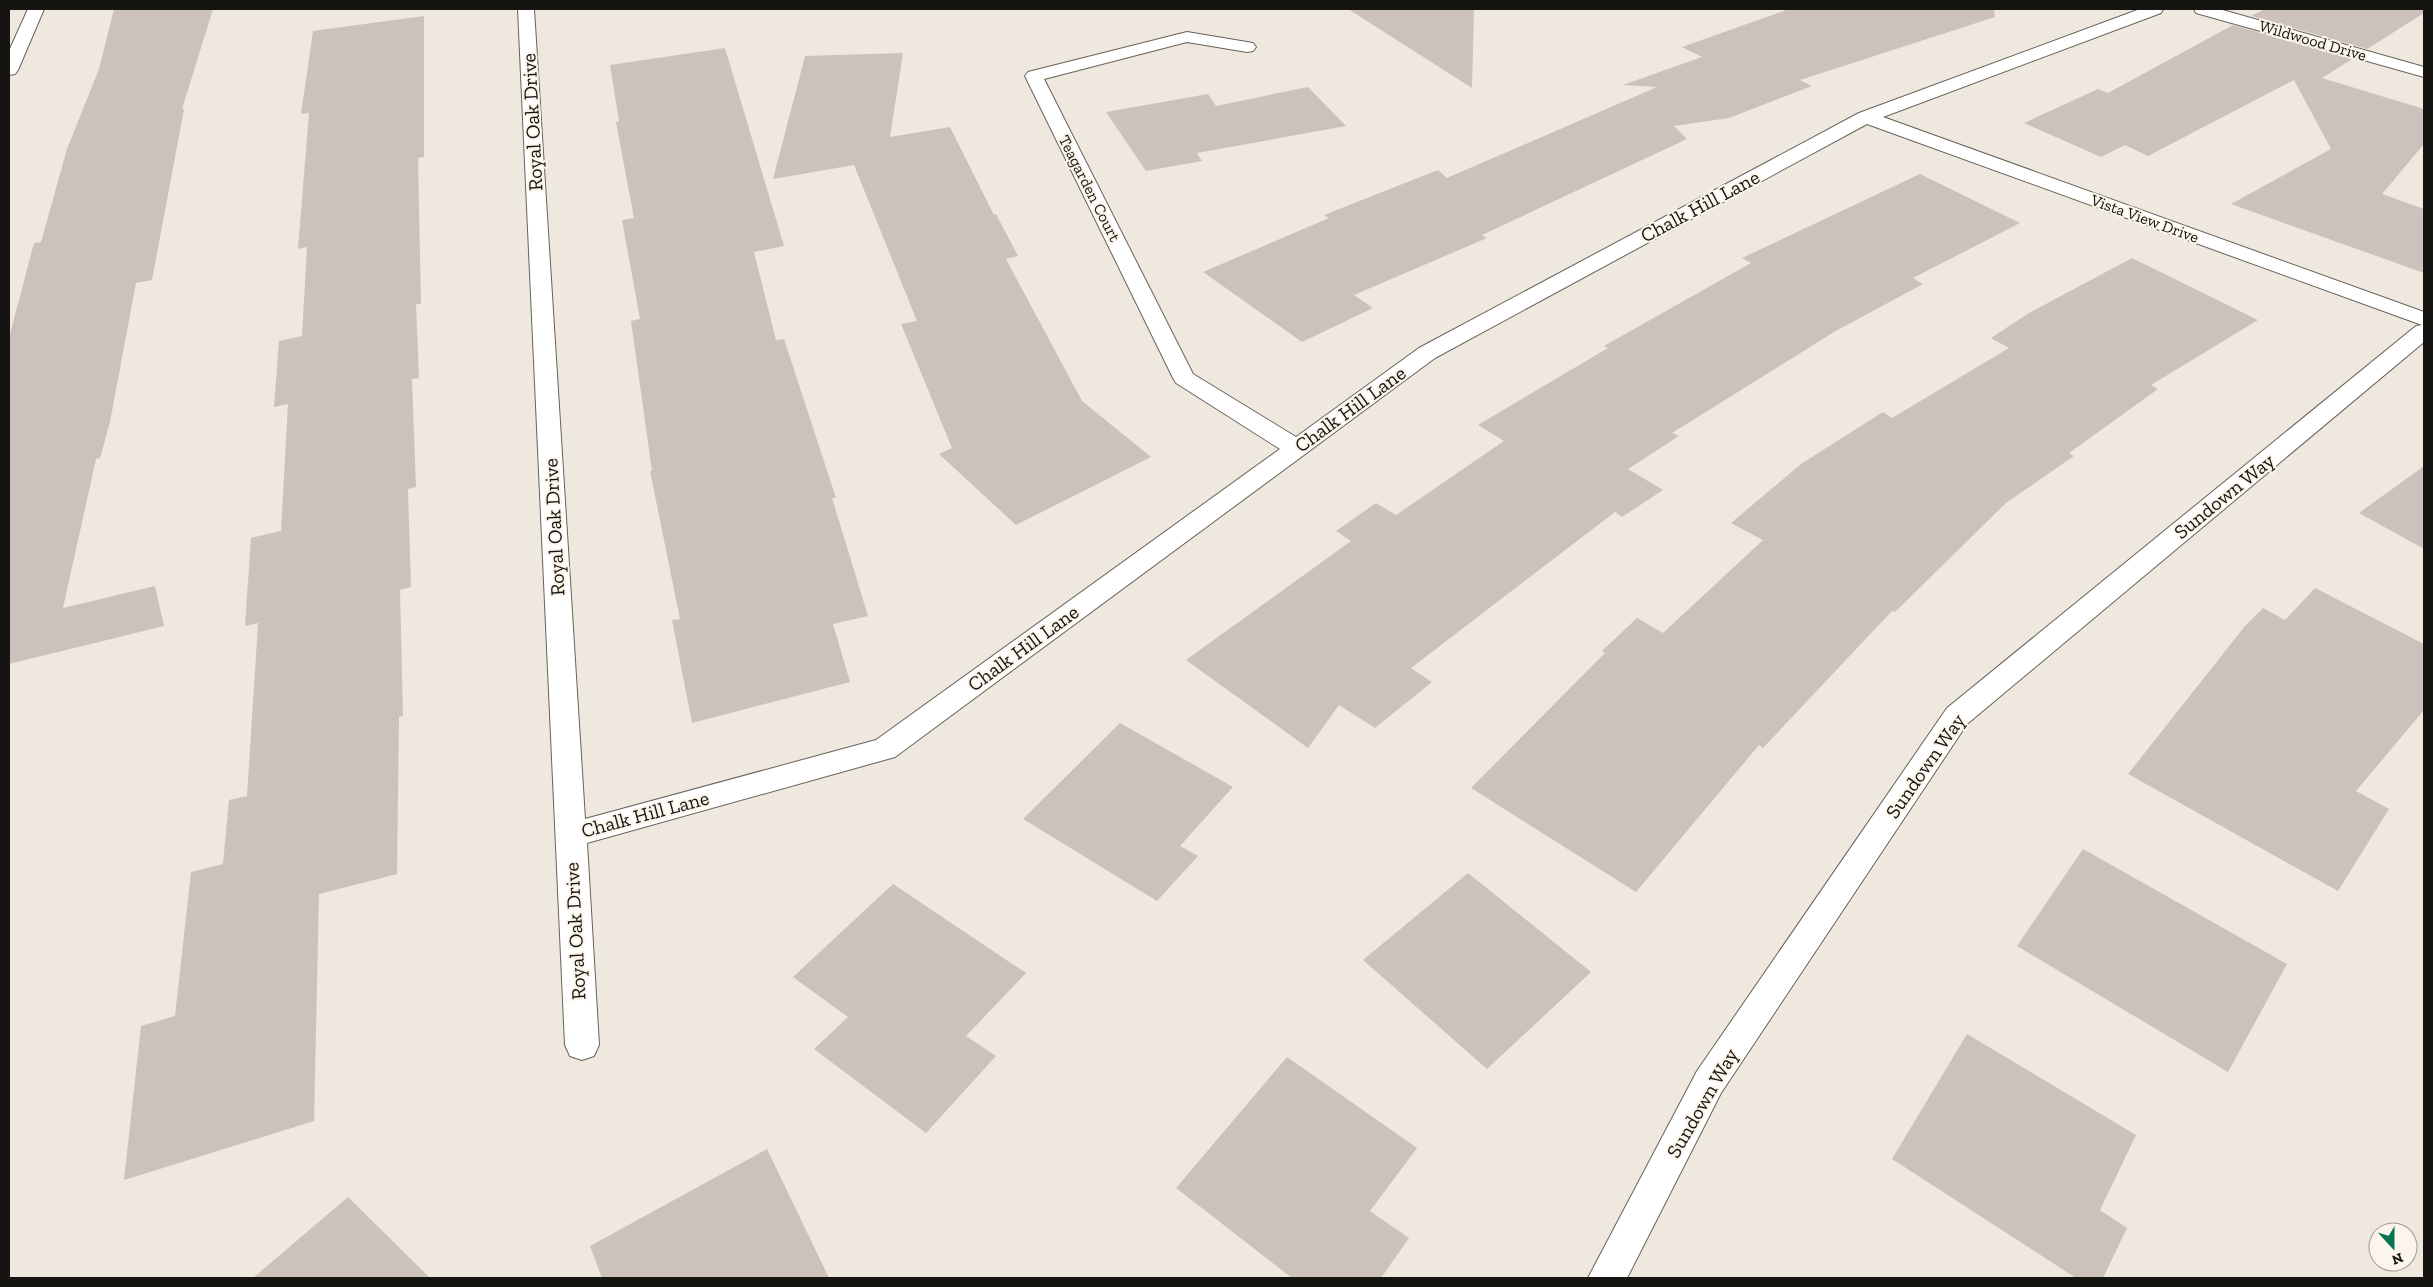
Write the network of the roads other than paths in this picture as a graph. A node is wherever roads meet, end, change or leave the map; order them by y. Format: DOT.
graph roads {
  1 [pos="36,9"];
  2 [pos="526,9"];
  3 [pos="2155,9"];
  4 [pos="2202,9"];
  5 [pos="1247,47"];
  6 [pos="9,70"];
  7 [pos="2424,72"];
  8 [pos="1866,117"];
  9 [pos="2424,319"];
  10 [pos="2424,331"];
  11 [pos="1296,448"];
  12 [pos="570,835"];
  13 [pos="582,1045"];
  14 [pos="1607,1278"];
  1 -- 6 [label="street"];
  2 -- 12 [label="street, Royal Oak Drive"];
  3 -- 8 [label="street, Chalk Hill Lane"];
  4 -- 7 [label="street, Wildwood Drive"];
  5 -- 11 [label="street, Teagarden Court"];
  8 -- 9 [label="street, Vista View Drive"];
  8 -- 11 [label="street, Chalk Hill Lane"];
  10 -- 14 [label="street, Sundown Way"];
  11 -- 12 [label="street, Chalk Hill Lane"];
  12 -- 13 [label="street, Royal Oak Drive"];
}
